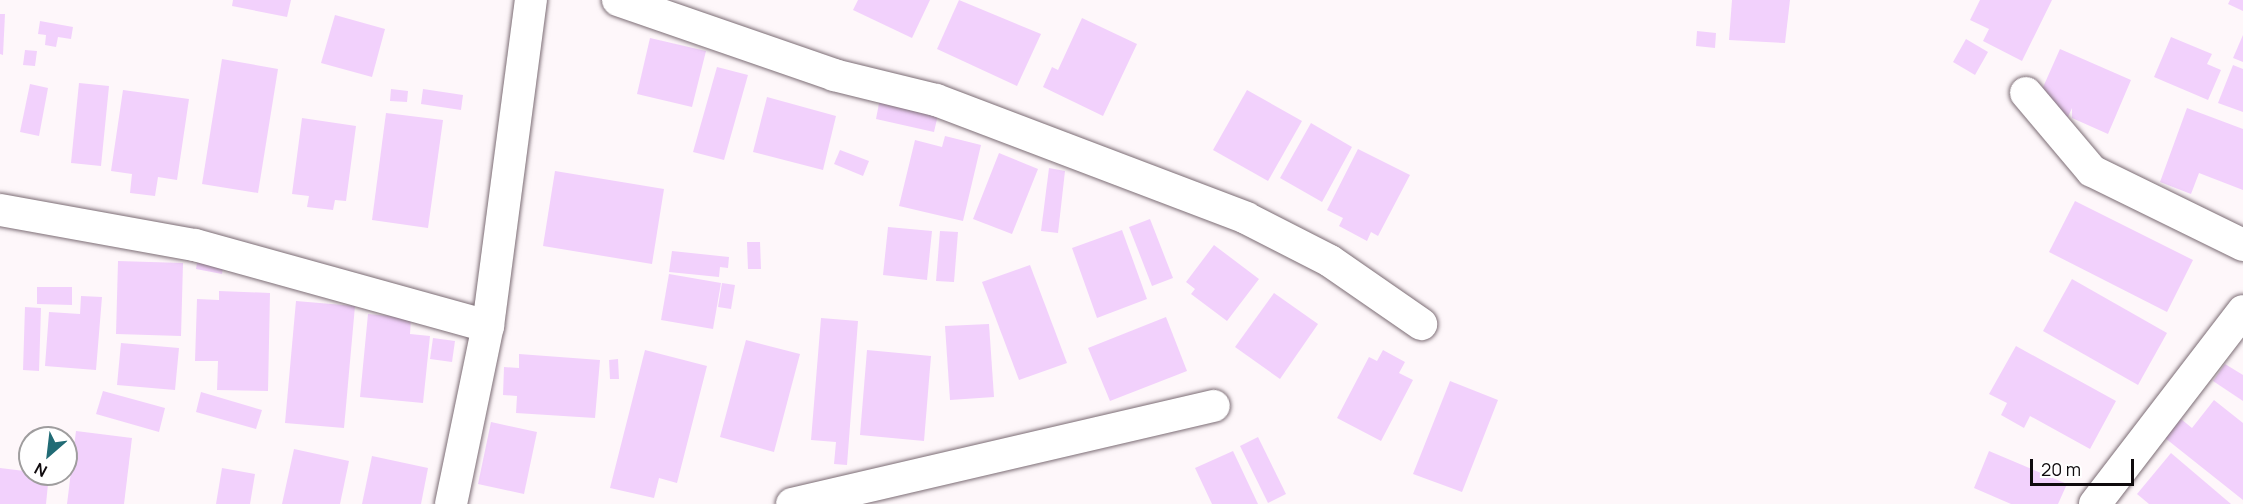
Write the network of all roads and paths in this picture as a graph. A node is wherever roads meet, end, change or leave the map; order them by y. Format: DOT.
graph roads {
  1 [pos="531,0"];
  2 [pos="618,0"];
  3 [pos="2026,93"];
  4 [pos="0,210"];
  5 [pos="2243,245"];
  6 [pos="2243,311"];
  7 [pos="1421,324"];
  8 [pos="488,326"];
  9 [pos="1214,406"];
  10 [pos="853,497"];
  11 [pos="451,504"];
  12 [pos="792,504"];
  13 [pos="2095,504"];
  1 -- 8 [label="street"];
  2 -- 7 [label="street"];
  3 -- 5 [label="street"];
  4 -- 8 [label="street"];
  6 -- 13 [label="street"];
  8 -- 11 [label="street"];
  9 -- 10 [label="street"];
  10 -- 12 [label="street"];
}
